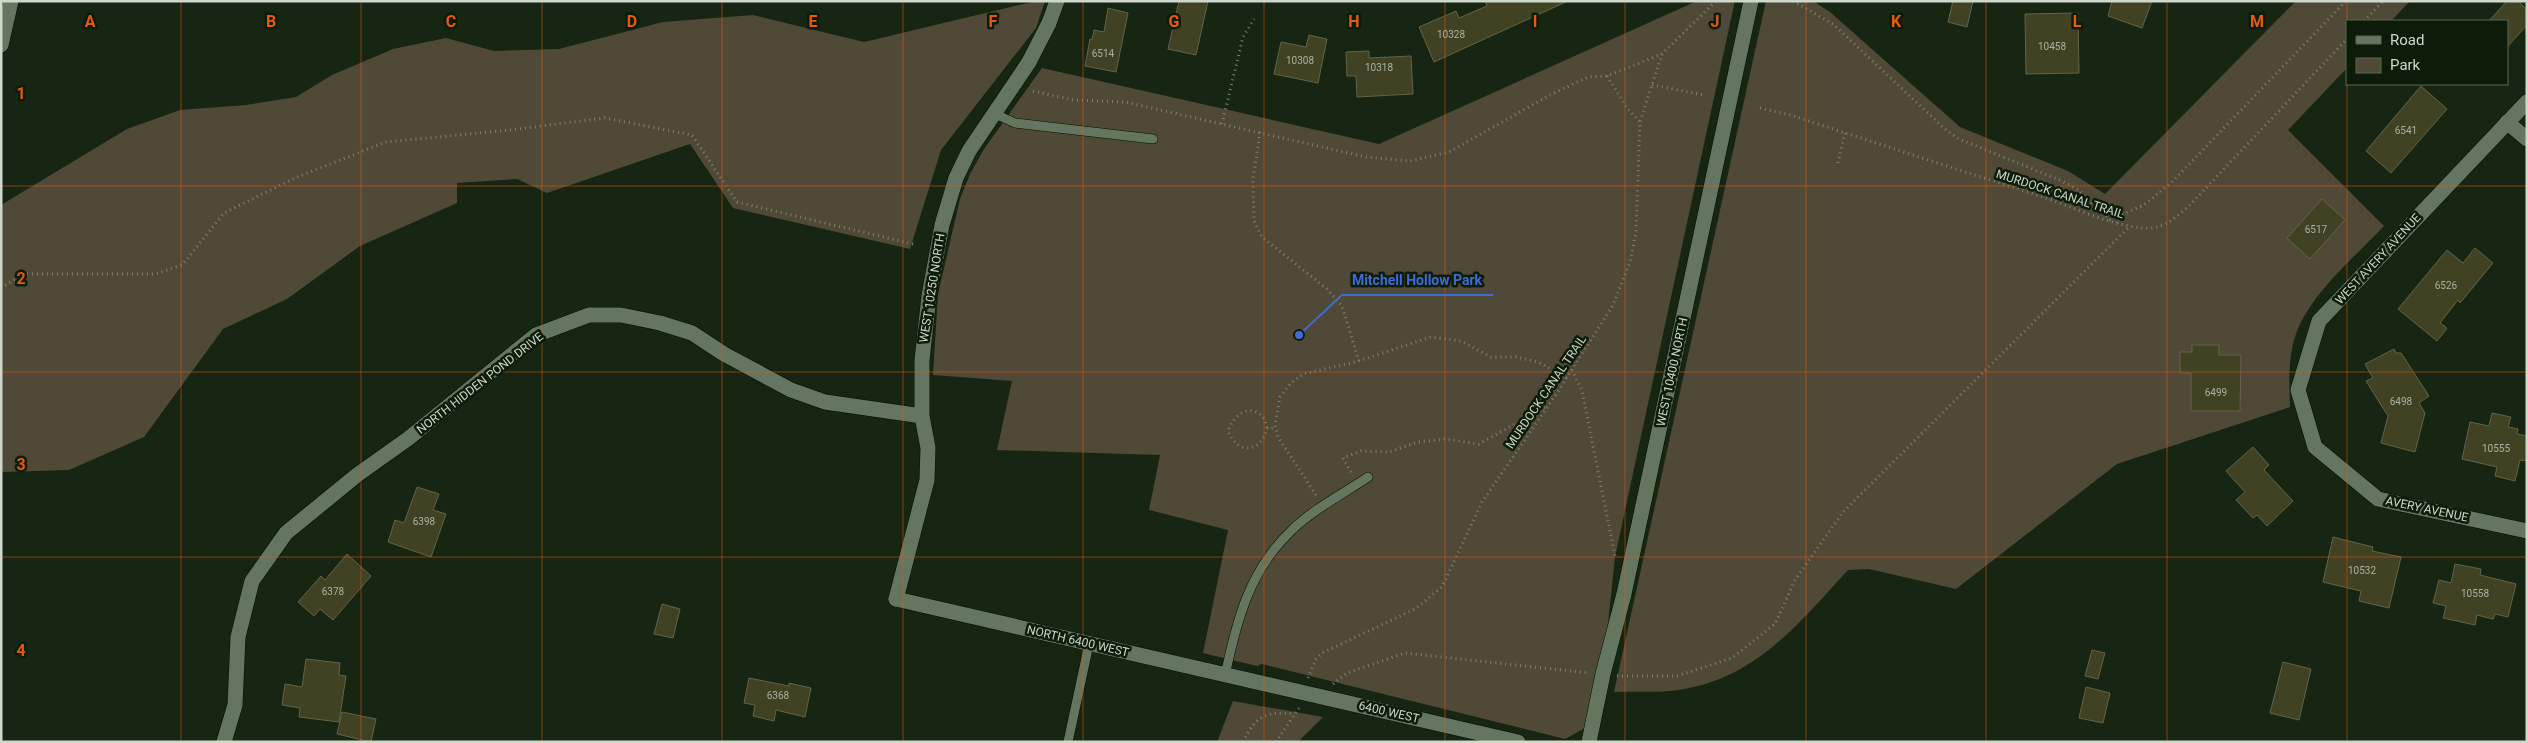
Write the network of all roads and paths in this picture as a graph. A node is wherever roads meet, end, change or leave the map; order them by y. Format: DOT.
graph roads {
  1 [pos="12,1"];
  2 [pos="1057,1"];
  3 [pos="1716,1"];
  4 [pos="1751,1"];
  5 [pos="1793,1"];
  6 [pos="2346,1"];
  7 [pos="2383,1"];
  8 [pos="1254,19"];
  9 [pos="2365,20"];
  10 [pos="2346,40"];
  11 [pos="2,45"];
  12 [pos="1662,54"];
  13 [pos="1607,76"];
  14 [pos="1652,85"];
  15 [pos="1033,91"];
  16 [pos="1704,95"];
  17 [pos="2527,102"];
  18 [pos="1760,108"];
  19 [pos="993,113"];
  20 [pos="1640,122"];
  21 [pos="2507,122"];
  22 [pos="1222,124"];
  23 [pos="1260,132"];
  24 [pos="1845,133"];
  25 [pos="1153,139"];
  26 [pos="2527,139"];
  27 [pos="1838,163"];
  28 [pos="2112,222"];
  29 [pos="2117,223"];
  30 [pos="2130,226"];
  31 [pos="913,244"];
  32 [pos="1,288"];
  33 [pos="1359,361"];
  34 [pos="1572,369"];
  35 [pos="1567,378"];
  36 [pos="1550,404"];
  37 [pos="922,416"];
  38 [pos="1266,428"];
  39 [pos="1275,428"];
  40 [pos="2314,447"];
  41 [pos="1368,477"];
  42 [pos="1358,484"];
  43 [pos="1324,507"];
  44 [pos="2527,531"];
  45 [pos="1615,557"];
  46 [pos="896,600"];
  47 [pos="1089,644"];
  48 [pos="1603,674"];
  49 [pos="1225,675"];
  50 [pos="1308,678"];
  51 [pos="1260,683"];
  52 [pos="1318,696"];
  53 [pos="1299,708"];
  54 [pos="1295,714"];
  55 [pos="224,742"];
  56 [pos="1068,742"];
  57 [pos="1243,742"];
  58 [pos="1276,742"];
  59 [pos="1518,742"];
  60 [pos="1589,742"];
  1 -- 11 [label="street"];
  2 -- 19 [label="street, WEST 10250 NORTH"];
  3 -- 12 [label="path"];
  4 -- 48 [label="street, WEST 10400 NORTH"];
  5 -- 28 [label="path"];
  6 -- 29 [label="path"];
  7 -- 9 [label="path"];
  8 -- 22 [label="path"];
  10 -- 30 [label="path, MURDOCK CANAL TRAIL"];
  12 -- 13 [label="path"];
  12 -- 14 [label="path, MURDOCK CANAL TRAIL"];
  13 -- 20 [label="path"];
  13 -- 23 [label="path"];
  14 -- 16 [label="path"];
  14 -- 20 [label="path, MURDOCK CANAL TRAIL"];
  15 -- 22 [label="path"];
  17 -- 21 [label="street, WEST AVERY AVENUE"];
  18 -- 24 [label="path, MURDOCK CANAL TRAIL"];
  19 -- 25 [label="lane"];
  19 -- 37 [label="street, WEST 10250 NORTH"];
  20 -- 34 [label="path, MURDOCK CANAL TRAIL"];
  21 -- 26 [label="street"];
  21 -- 40 [label="street, WEST AVERY AVENUE"];
  22 -- 23 [label="path"];
  23 -- 33 [label="path"];
  24 -- 27 [label="path"];
  24 -- 28 [label="path, MURDOCK CANAL TRAIL"];
  28 -- 29 [label="path, MURDOCK CANAL TRAIL"];
  29 -- 30 [label="path, MURDOCK CANAL TRAIL"];
  30 -- 48 [label="path"];
  31 -- 32 [label="path"];
  33 -- 35 [label="path"];
  33 -- 39 [label="path"];
  34 -- 35 [label="path, MURDOCK CANAL TRAIL"];
  34 -- 45 [label="path"];
  35 -- 36 [label="path, MURDOCK CANAL TRAIL"];
  36 -- 42 [label="path"];
  36 -- 50 [label="path, MURDOCK CANAL TRAIL"];
  37 -- 46 [label="street, WEST 10250 NORTH"];
  37 -- 55 [label="street, NORTH HIDDEN POND DRIVE"];
  38 -- 38 [label="path"];
  38 -- 39 [label="path"];
  39 -- 43 [label="path"];
  40 -- 44 [label="street, AVERY AVENUE"];
  41 -- 42 [label="lane"];
  42 -- 43 [label="lane"];
  43 -- 49 [label="lane"];
  46 -- 47 [label="street, NORTH 6400 WEST"];
  47 -- 49 [label="street, NORTH 6400 WEST"];
  47 -- 56 [label="lane"];
  48 -- 52 [label="path"];
  48 -- 60 [label="street, WEST 10400 NORTH"];
  49 -- 51 [label="street, NORTH 6400 WEST"];
  51 -- 52 [label="street, 6400 WEST"];
  52 -- 59 [label="street, 6400 WEST"];
  53 -- 54 [label="path"];
  54 -- 57 [label="path"];
  54 -- 58 [label="path"];
}
